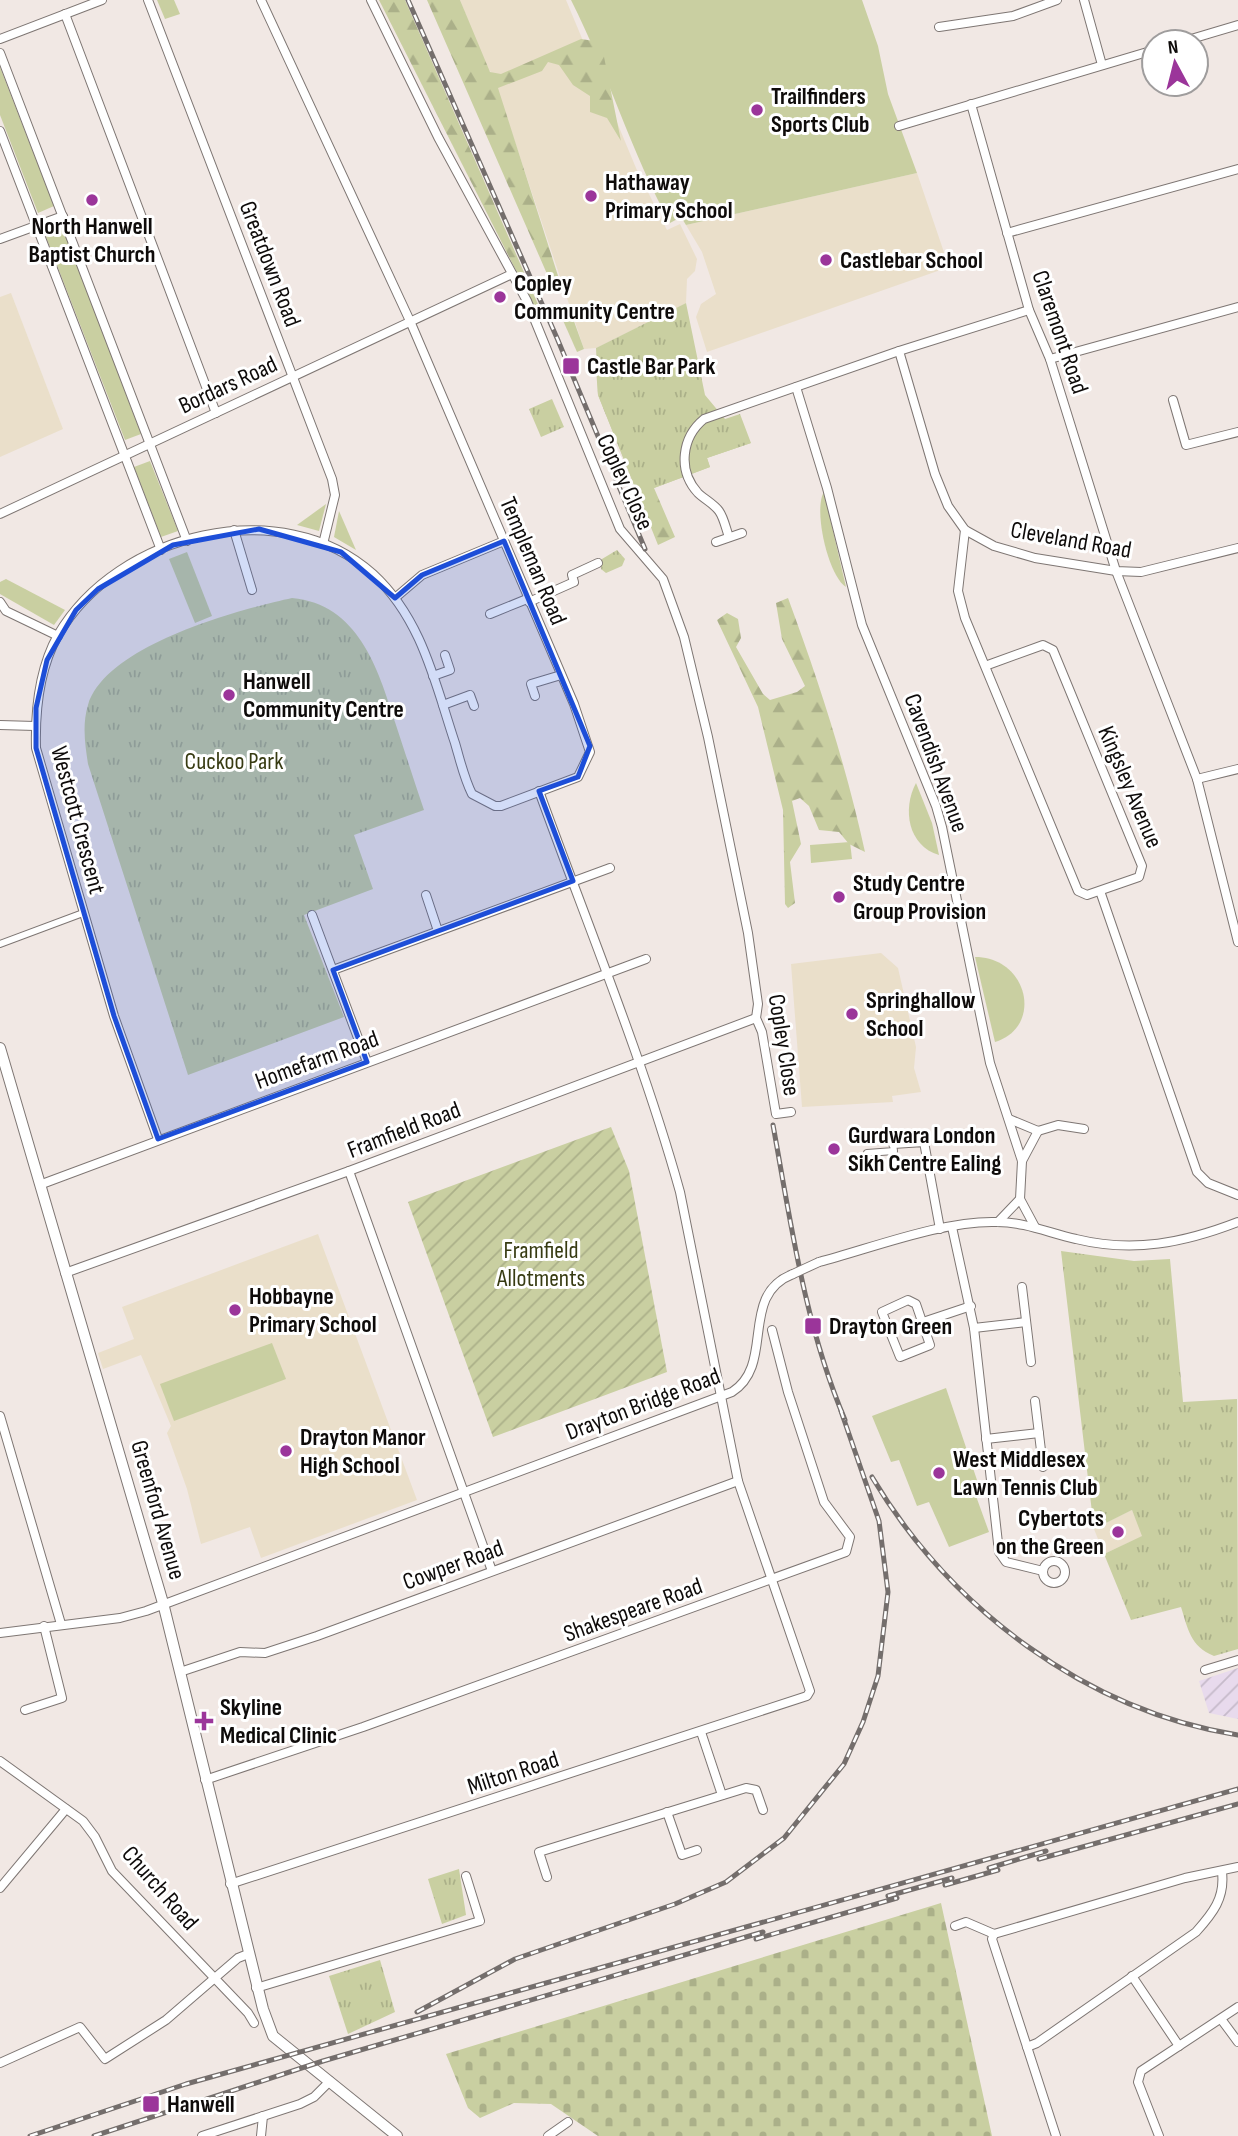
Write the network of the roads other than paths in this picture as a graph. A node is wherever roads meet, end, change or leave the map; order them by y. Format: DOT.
graph roads {
  1 [pos="102,0"];
  2 [pos="148,0"];
  3 [pos="261,0"];
  4 [pos="371,0"];
  5 [pos="1057,0"];
  6 [pos="1084,0"];
  7 [pos="65,14"];
  8 [pos="1238,25"];
  9 [pos="939,27"];
  10 [pos="1210,33"];
  11 [pos="0,39"];
  12 [pos="0,53"];
  13 [pos="1140,54"];
  14 [pos="1102,65"];
  15 [pos="971,104"];
  16 [pos="899,126"];
  17 [pos="0,131"];
  18 [pos="1238,169"];
  19 [pos="63,215"];
  20 [pos="36,226"];
  21 [pos="1007,233"];
  22 [pos="0,239"];
  23 [pos="512,274"];
  24 [pos="1238,307"];
  25 [pos="1029,310"];
  26 [pos="410,321"];
  27 [pos="899,351"];
  28 [pos="1050,359"];
  29 [pos="292,376"];
  30 [pos="796,387"];
  31 [pos="1173,400"];
  32 [pos="216,413"];
  33 [pos="1238,432"];
  34 [pos="150,444"];
  35 [pos="125,456"];
  36 [pos="0,514"];
  37 [pos="233,530"];
  38 [pos="965,530"];
  39 [pos="742,533"];
  40 [pos="729,537"];
  41 [pos="187,541"];
  42 [pos="504,541"];
  43 [pos="716,542"];
  44 [pos="323,544"];
  45 [pos="1238,548"];
  46 [pos="161,550"];
  47 [pos="598,563"];
  48 [pos="1116,571"];
  49 [pos="252,590"];
  50 [pos="394,598"];
  51 [pos="528,600"];
  52 [pos="0,602"];
  53 [pos="490,614"];
  54 [pos="58,636"];
  55 [pos="445,655"];
  56 [pos="985,666"];
  57 [pos="561,675"];
  58 [pos="433,676"];
  59 [pos="536,696"];
  60 [pos="443,705"];
  61 [pos="474,706"];
  62 [pos="0,725"];
  63 [pos="36,726"];
  64 [pos="1238,769"];
  65 [pos="1197,779"];
  66 [pos="539,791"];
  67 [pos="610,867"];
  68 [pos="573,881"];
  69 [pos="1100,891"];
  70 [pos="426,895"];
  71 [pos="83,913"];
  72 [pos="312,915"];
  73 [pos="438,931"];
  74 [pos="1238,942"];
  75 [pos="0,944"];
  76 [pos="646,959"];
  77 [pos="332,970"];
  78 [pos="607,973"];
  79 [pos="756,1018"];
  80 [pos="1,1054"];
  81 [pos="367,1062"];
  82 [pos="637,1062"];
  83 [pos="791,1112"];
  84 [pos="1009,1119"];
  85 [pos="1084,1129"];
  86 [pos="1038,1131"];
  87 [pos="158,1139"];
  88 [pos="893,1144"];
  89 [pos="867,1153"];
  90 [pos="1022,1161"];
  91 [pos="349,1171"];
  92 [pos="42,1184"];
  93 [pos="1238,1195"];
  94 [pos="1020,1199"];
  95 [pos="998,1222"];
  96 [pos="1238,1222"];
  97 [pos="952,1227"];
  98 [pos="1035,1227"];
  99 [pos="940,1229"];
  100 [pos="65,1273"];
  101 [pos="1022,1287"];
  102 [pos="971,1306"];
  103 [pos="923,1322"];
  104 [pos="1026,1322"];
  105 [pos="974,1328"];
  106 [pos="772,1330"];
  107 [pos="1031,1363"];
  108 [pos="720,1397"];
  109 [pos="1035,1401"];
  110 [pos="0,1416"];
  111 [pos="1039,1433"];
  112 [pos="986,1439"];
  113 [pos="1043,1467"];
  114 [pos="738,1481"];
  115 [pos="464,1491"];
  116 [pos="492,1571"];
  117 [pos="1043,1571"];
  118 [pos="774,1580"];
  119 [pos="163,1603"];
  120 [pos="61,1624"];
  121 [pos="44,1626"];
  122 [pos="0,1633"];
  123 [pos="1238,1660"];
  124 [pos="1206,1670"];
  125 [pos="180,1672"];
  126 [pos="25,1710"];
  127 [pos="701,1732"];
  128 [pos="0,1761"];
  129 [pos="205,1780"];
  130 [pos="722,1795"];
  131 [pos="66,1809"];
  132 [pos="763,1810"];
  133 [pos="667,1812"];
  134 [pos="697,1850"];
  135 [pos="1238,1867"];
  136 [pos="1222,1872"];
  137 [pos="466,1876"];
  138 [pos="547,1877"];
  139 [pos="230,1884"];
  140 [pos="0,1888"];
  141 [pos="955,1926"];
  142 [pos="994,1934"];
  143 [pos="248,1954"];
  144 [pos="1132,1976"];
  145 [pos="214,1979"];
  146 [pos="257,1988"];
  147 [pos="1238,2007"];
  148 [pos="1221,2019"];
  149 [pos="254,2023"];
  150 [pos="1238,2042"];
  151 [pos="1179,2046"];
  152 [pos="1027,2047"];
  153 [pos="0,2063"];
  154 [pos="330,2081"];
  155 [pos="263,2116"];
  156 [pos="568,2122"];
  157 [pos="202,2136"];
  158 [pos="261,2136"];
  159 [pos="397,2136"];
  160 [pos="548,2136"];
  161 [pos="1056,2136"];
  162 [pos="1158,2136"];
  1 -- 7 [label="street"];
  2 -- 29 [label="street, Greatdown Road"];
  3 -- 26 [label="street, Templeman Road"];
  4 -- 23 [label="street, Copley Close"];
  5 -- 9 [label="street"];
  6 -- 14 [label="street"];
  7 -- 11 [label="street"];
  7 -- 32 [label="street"];
  8 -- 10 [label="street"];
  12 -- 19 [label="street"];
  13 -- 14 [label="street"];
  14 -- 15 [label="street"];
  15 -- 16 [label="street"];
  15 -- 21 [label="street, Claremont Road"];
  17 -- 20 [label="street"];
  18 -- 21 [label="street"];
  19 -- 20 [label="street"];
  19 -- 34 [label="street"];
  20 -- 22 [label="street"];
  20 -- 35 [label="street"];
  21 -- 25 [label="street, Claremont Road"];
  23 -- 26 [label="street, Bordars Road"];
  23 -- 79 [label="street, Copley Close"];
  24 -- 28 [label="street"];
  25 -- 27 [label="street"];
  25 -- 28 [label="street, Claremont Road"];
  26 -- 29 [label="street, Bordars Road"];
  26 -- 42 [label="street, Templeman Road"];
  27 -- 30 [label="street"];
  27 -- 38 [label="street, Cleveland Road"];
  28 -- 48 [label="street, Claremont Road"];
  29 -- 32 [label="street, Bordars Road"];
  29 -- 44 [label="street, Greatdown Road"];
  30 -- 40 [label="street"];
  30 -- 84 [label="street, Cavendish Avenue"];
  31 -- 33 [label="street"];
  32 -- 34 [label="street, Bordars Road"];
  34 -- 35 [label="street, Bordars Road"];
  34 -- 41 [label="street"];
  35 -- 36 [label="street, Bordars Road"];
  35 -- 46 [label="street"];
  37 -- 41 [label="street, Westcott Crescent"];
  37 -- 44 [label="street, Westcott Crescent"];
  37 -- 49 [label="street"];
  38 -- 48 [label="street, Cleveland Road"];
  38 -- 56 [label="street"];
  39 -- 40 [label="street"];
  40 -- 43 [label="street"];
  41 -- 46 [label="street, Westcott Crescent"];
  42 -- 50 [label="street"];
  42 -- 51 [label="street, Templeman Road"];
  44 -- 50 [label="street, Westcott Crescent"];
  45 -- 48 [label="street, Cleveland Road"];
  46 -- 54 [label="street, Westcott Crescent"];
  47 -- 51 [label="street"];
  48 -- 65 [label="street, Claremont Road"];
  50 -- 58 [label="street, Westcott Crescent"];
  51 -- 53 [label="street"];
  51 -- 57 [label="street, Templeman Road"];
  52 -- 54 [label="street"];
  54 -- 63 [label="street, Westcott Crescent"];
  55 -- 58 [label="street"];
  56 -- 69 [label="street"];
  56 -- 69 [label="street, Kingsley Avenue"];
  57 -- 59 [label="street"];
  57 -- 66 [label="street, Templeman Road"];
  58 -- 60 [label="street, Westcott Crescent"];
  60 -- 61 [label="street"];
  60 -- 66 [label="street, Westcott Crescent"];
  62 -- 63 [label="street"];
  63 -- 71 [label="street, Westcott Crescent"];
  64 -- 65 [label="street"];
  65 -- 74 [label="street, Claremont Road"];
  66 -- 68 [label="street"];
  67 -- 68 [label="street"];
  68 -- 73 [label="street"];
  68 -- 78 [label="street"];
  69 -- 93 [label="street"];
  70 -- 73 [label="street"];
  71 -- 75 [label="street"];
  71 -- 87 [label="street, Westcott Crescent"];
  72 -- 77 [label="street"];
  73 -- 77 [label="street"];
  76 -- 78 [label="street, Homefarm Road"];
  77 -- 81 [label="street"];
  78 -- 81 [label="street, Homefarm Road"];
  78 -- 82 [label="street"];
  79 -- 82 [label="street, Framfield Road"];
  79 -- 83 [label="street, Copley Close"];
  80 -- 92 [label="street, Greenford Avenue"];
  81 -- 87 [label="street, Homefarm Road"];
  82 -- 91 [label="street, Framfield Road"];
  82 -- 108 [label="street"];
  84 -- 86 [label="street"];
  84 -- 90 [label="street, Cavendish Avenue"];
  85 -- 86 [label="street"];
  86 -- 90 [label="street"];
  87 -- 92 [label="street, Homefarm Road"];
  88 -- 89 [label="street"];
  88 -- 99 [label="street"];
  90 -- 94 [label="street, Cavendish Avenue"];
  91 -- 100 [label="street, Framfield Road"];
  91 -- 115 [label="street"];
  92 -- 100 [label="street, Greenford Avenue"];
  94 -- 95 [label="street"];
  94 -- 98 [label="street"];
  95 -- 97 [label="street, Drayton Bridge Road"];
  95 -- 98 [label="street, Drayton Bridge Road"];
  96 -- 98 [label="street, Drayton Bridge Road"];
  97 -- 99 [label="street, Drayton Bridge Road"];
  97 -- 102 [label="street"];
  99 -- 108 [label="street, Drayton Bridge Road, bridge"];
  100 -- 119 [label="street, Greenford Avenue"];
  101 -- 104 [label="street"];
  102 -- 103 [label="street"];
  102 -- 105 [label="street"];
  103 -- 103 [label="street"];
  104 -- 105 [label="street"];
  104 -- 107 [label="street"];
  105 -- 112 [label="street"];
  106 -- 118 [label="street, Shakespeare Road"];
  108 -- 114 [label="street"];
  108 -- 115 [label="street, Drayton Bridge Road"];
  109 -- 111 [label="street"];
  110 -- 120 [label="street"];
  111 -- 112 [label="street"];
  111 -- 113 [label="street"];
  112 -- 117 [label="street"];
  114 -- 116 [label="street, Cowper Road"];
  114 -- 118 [label="street"];
  115 -- 116 [label="street"];
  115 -- 119 [label="street, Drayton Bridge Road"];
  116 -- 125 [label="street, Cowper Road"];
  118 -- 127 [label="street, Milton Road"];
  118 -- 129 [label="street, Shakespeare Road"];
  119 -- 120 [label="street, Drayton Bridge Road"];
  119 -- 125 [label="street, Greenford Avenue"];
  120 -- 121 [label="street, Drayton Bridge Road"];
  121 -- 122 [label="street, Drayton Bridge Road"];
  121 -- 126 [label="street"];
  123 -- 124 [label="street"];
  125 -- 129 [label="street, Greenford Avenue"];
  127 -- 130 [label="street"];
  127 -- 139 [label="street, Milton Road"];
  128 -- 131 [label="street, Church Road"];
  129 -- 139 [label="street, Greenford Avenue"];
  130 -- 132 [label="street"];
  130 -- 133 [label="street"];
  131 -- 140 [label="street"];
  131 -- 145 [label="street, Church Road"];
  133 -- 134 [label="street"];
  133 -- 138 [label="street"];
  135 -- 136 [label="street"];
  136 -- 142 [label="street"];
  136 -- 144 [label="street"];
  137 -- 146 [label="street"];
  139 -- 143 [label="street, Greenford Avenue"];
  141 -- 142 [label="street"];
  142 -- 152 [label="street"];
  143 -- 145 [label="street"];
  143 -- 146 [label="street, Greenford Avenue"];
  144 -- 151 [label="street"];
  144 -- 152 [label="street"];
  145 -- 149 [label="street, Church Road"];
  145 -- 153 [label="street"];
  146 -- 154 [label="street"];
  147 -- 148 [label="street"];
  148 -- 150 [label="street"];
  148 -- 151 [label="street"];
  151 -- 162 [label="street"];
  152 -- 161 [label="street"];
  154 -- 155 [label="street"];
  154 -- 159 [label="street"];
  155 -- 157 [label="street"];
  155 -- 158 [label="street"];
  156 -- 160 [label="street"];
}
